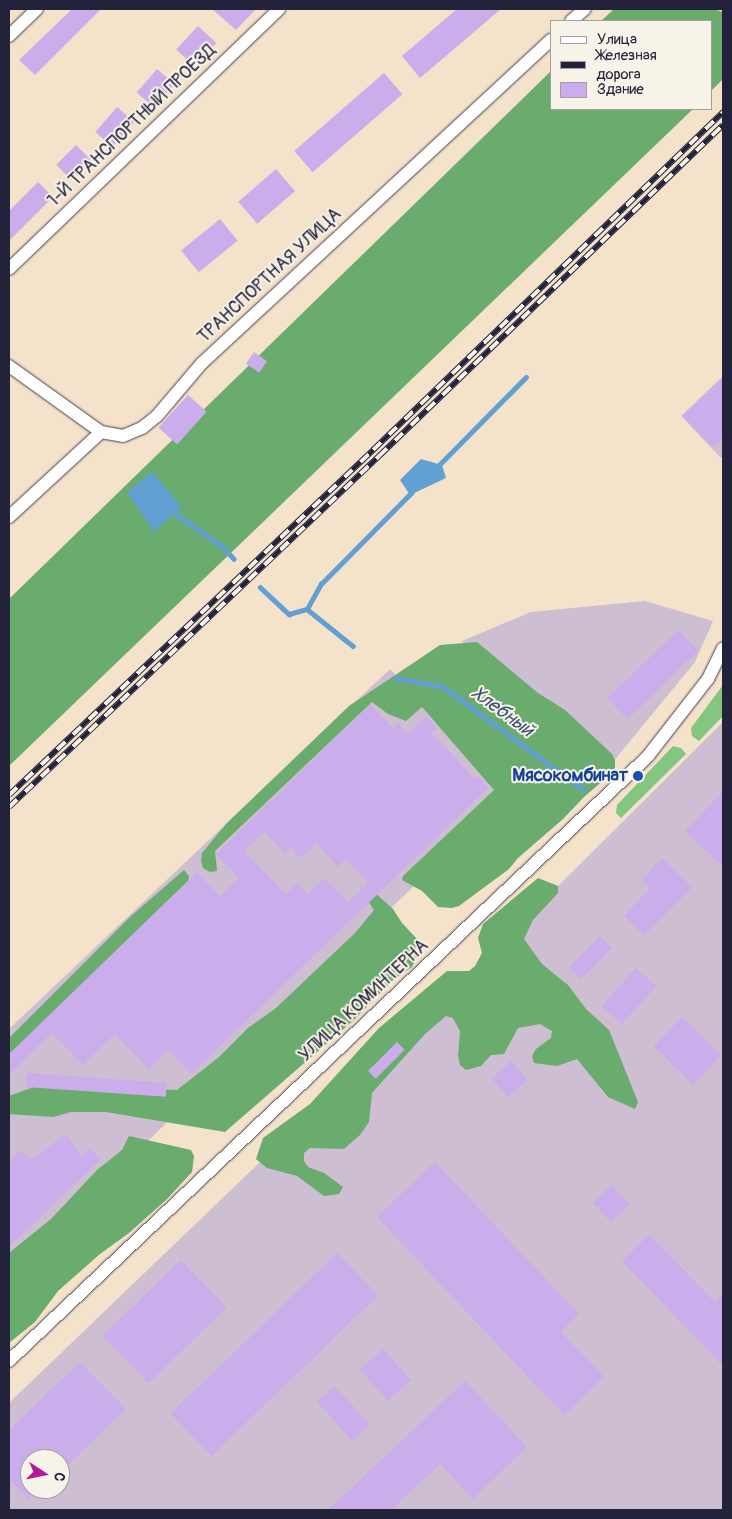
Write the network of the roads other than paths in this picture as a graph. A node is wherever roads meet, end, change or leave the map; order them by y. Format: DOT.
graph roads {
  1 [pos="36,9"];
  2 [pos="279,9"];
  3 [pos="584,9"];
  4 [pos="572,20"];
  5 [pos="9,36"];
  6 [pos="550,41"];
  7 [pos="9,269"];
  8 [pos="9,366"];
  9 [pos="101,432"];
  10 [pos="9,517"];
  11 [pos="723,648"];
  12 [pos="9,1361"];
  1 -- 5 [label="street"];
  2 -- 7 [label="street, 1-Й ТРАНСПОРТНЫЙ ПРОЕЗД"];
  3 -- 4 [label="street"];
  6 -- 9 [label="street, ТРАНСПОРТНАЯ УЛИЦА"];
  8 -- 9 [label="street"];
  9 -- 10 [label="street"];
  11 -- 12 [label="street, УЛИЦА КОМИНТЕРНА"];
}
